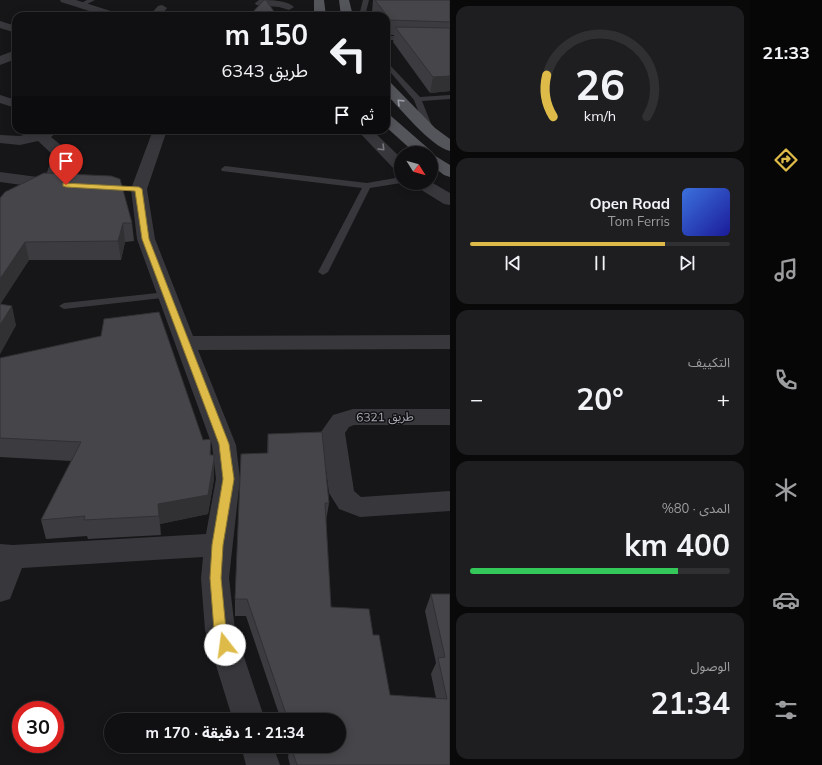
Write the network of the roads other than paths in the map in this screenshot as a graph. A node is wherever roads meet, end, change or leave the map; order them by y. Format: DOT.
graph roads {
  1 [pos="65,0"];
  2 [pos="92,0"];
  3 [pos="319,0"];
  4 [pos="344,0"];
  5 [pos="366,0"];
  6 [pos="262,2"];
  7 [pos="82,5"];
  8 [pos="290,8"];
  9 [pos="104,12"];
  10 [pos="252,12"];
  11 [pos="320,12"];
  12 [pos="346,12"];
  13 [pos="363,12"];
  14 [pos="0,24"];
  15 [pos="12,28"];
  16 [pos="390,38"];
  17 [pos="417,38"];
  18 [pos="12,56"];
  19 [pos="0,61"];
  20 [pos="390,68"];
  21 [pos="390,90"];
  22 [pos="450,97"];
  23 [pos="0,99"];
  24 [pos="418,99"];
  25 [pos="12,103"];
  26 [pos="390,123"];
  27 [pos="430,131"];
  28 [pos="44,134"];
  29 [pos="48,134"];
  30 [pos="158,134"];
  31 [pos="368,134"];
  32 [pos="0,139"];
  33 [pos="416,146"];
  34 [pos="450,146"];
  35 [pos="394,160"];
  36 [pos="438,163"];
  37 [pos="225,169"];
  38 [pos="450,172"];
  39 [pos="0,178"];
  40 [pos="394,181"];
  41 [pos="35,183"];
  42 [pos="51,184"];
  43 [pos="75,186"];
  44 [pos="367,186"];
  45 [pos="433,190"];
  46 [pos="15,195"];
  47 [pos="450,200"];
  48 [pos="323,272"];
  49 [pos="167,295"];
  50 [pos="64,306"];
  51 [pos="450,342"];
  52 [pos="186,343"];
  53 [pos="450,417"];
  54 [pos="450,501"];
  55 [pos="218,545"];
  56 [pos="7,557"];
  57 [pos="0,590"];
  58 [pos="247,713"];
  59 [pos="260,753"];
  60 [pos="264,765"];
  1 -- 7 [label="street"];
  2 -- 7 [label="lane"];
  3 -- 11 [label="main road"];
  4 -- 12 [label="main road"];
  5 -- 13 [label="lane"];
  6 -- 8 [label="street"];
  6 -- 10 [label="street"];
  7 -- 9 [label="street"];
  14 -- 15 [label="street"];
  16 -- 17 [label="lane"];
  18 -- 19 [label="street"];
  20 -- 24 [label="lane"];
  27 -- 21 [label="main road, one-way"];
  22 -- 24 [label="lane"];
  23 -- 25 [label="street"];
  24 -- 27 [label="lane"];
  26 -- 33 [label="main road"];
  27 -- 34 [label="main road"];
  28 -- 32 [label="street"];
  29 -- 42 [label="street"];
  30 -- 49 [label="street"];
  31 -- 35 [label="street, one-way"];
  36 -- 38 [label="main road"];
  37 -- 44 [label="lane"];
  39 -- 41 [label="street"];
  40 -- 44 [label="lane"];
  41 -- 42 [label="street"];
  41 -- 46 [label="street"];
  42 -- 43 [label="street"];
  44 -- 48 [label="lane"];
  45 -- 47 [label="street"];
  49 -- 50 [label="lane"];
  49 -- 52 [label="street"];
  51 -- 52 [label="street"];
  52 -- 55 [label="street"];
  53 -- 54 [label="street, طريق 6321"];
  55 -- 56 [label="street"];
  55 -- 58 [label="street"];
  56 -- 57 [label="street"];
  59 -- 60 [label="street"];
}
